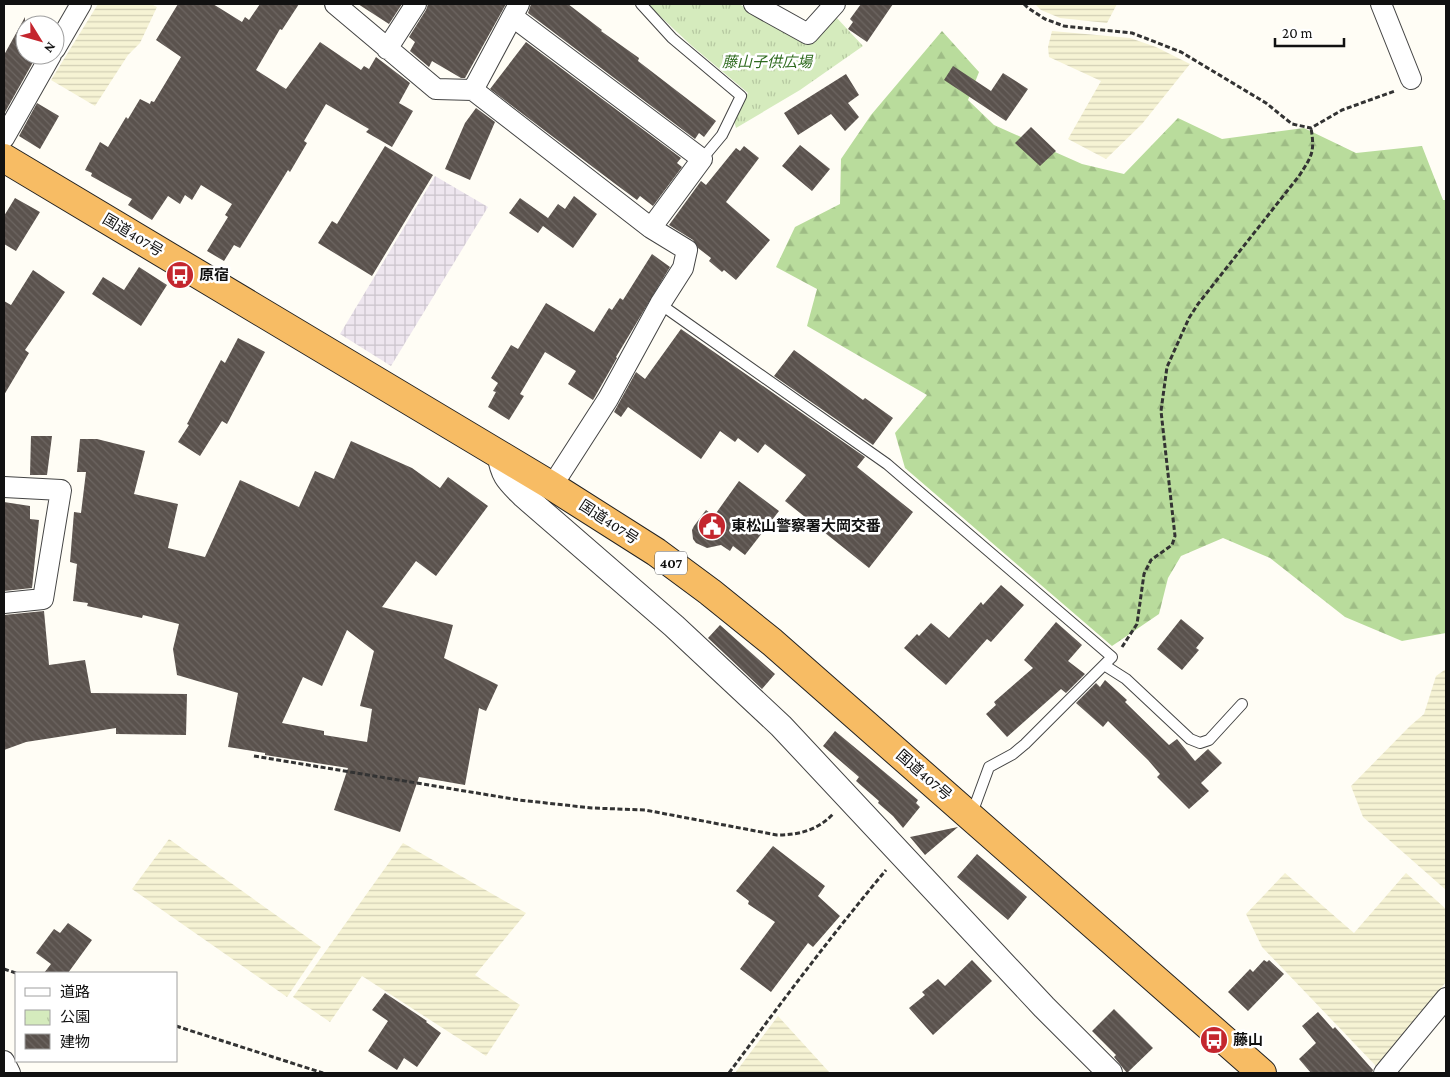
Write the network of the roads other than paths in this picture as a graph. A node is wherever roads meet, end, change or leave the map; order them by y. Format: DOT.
graph roads {
  1 [pos="81,4"];
  2 [pos="335,4"];
  3 [pos="416,4"];
  4 [pos="641,4"];
  5 [pos="754,4"];
  6 [pos="835,4"];
  7 [pos="1381,4"];
  8 [pos="516,10"];
  9 [pos="65,32"];
  10 [pos="388,49"];
  11 [pos="45,65"];
  12 [pos="1411,79"];
  13 [pos="473,90"];
  14 [pos="4,138"];
  15 [pos="4,158"];
  16 [pos="702,160"];
  17 [pos="651,228"];
  18 [pos="660,304"];
  19 [pos="499,453"];
  20 [pos="4,486"];
  21 [pos="552,486"];
  22 [pos="4,603"];
  23 [pos="1104,665"];
  24 [pos="1242,704"];
  25 [pos="971,817"];
  26 [pos="1446,998"];
  27 [pos="4,1061"];
  28 [pos="10,1073"];
  29 [pos="1110,1073"];
  30 [pos="1262,1073"];
  31 [pos="1384,1073"];
  1 -- 9 [label="street"];
  2 -- 10 [label="street"];
  3 -- 10 [label="street"];
  4 -- 16 [label="lane"];
  5 -- 6 [label="street"];
  7 -- 12 [label="street"];
  8 -- 13 [label="street"];
  8 -- 16 [label="street"];
  10 -- 13 [label="street"];
  11 -- 14 [label="street"];
  13 -- 17 [label="street"];
  15 -- 19 [label="highway, 国道407号 / 407"];
  16 -- 17 [label="street"];
  17 -- 18 [label="street"];
  18 -- 21 [label="street"];
  18 -- 23 [label="lane"];
  19 -- 21 [label="highway, 国道407号 / 407"];
  19 -- 29 [label="street"];
  20 -- 22 [label="street"];
  21 -- 25 [label="highway, 国道407号 / 407"];
  23 -- 24 [label="lane"];
  23 -- 25 [label="lane"];
  25 -- 30 [label="highway, 国道407号 / 407"];
  26 -- 31 [label="street"];
  27 -- 28 [label="street"];
}
